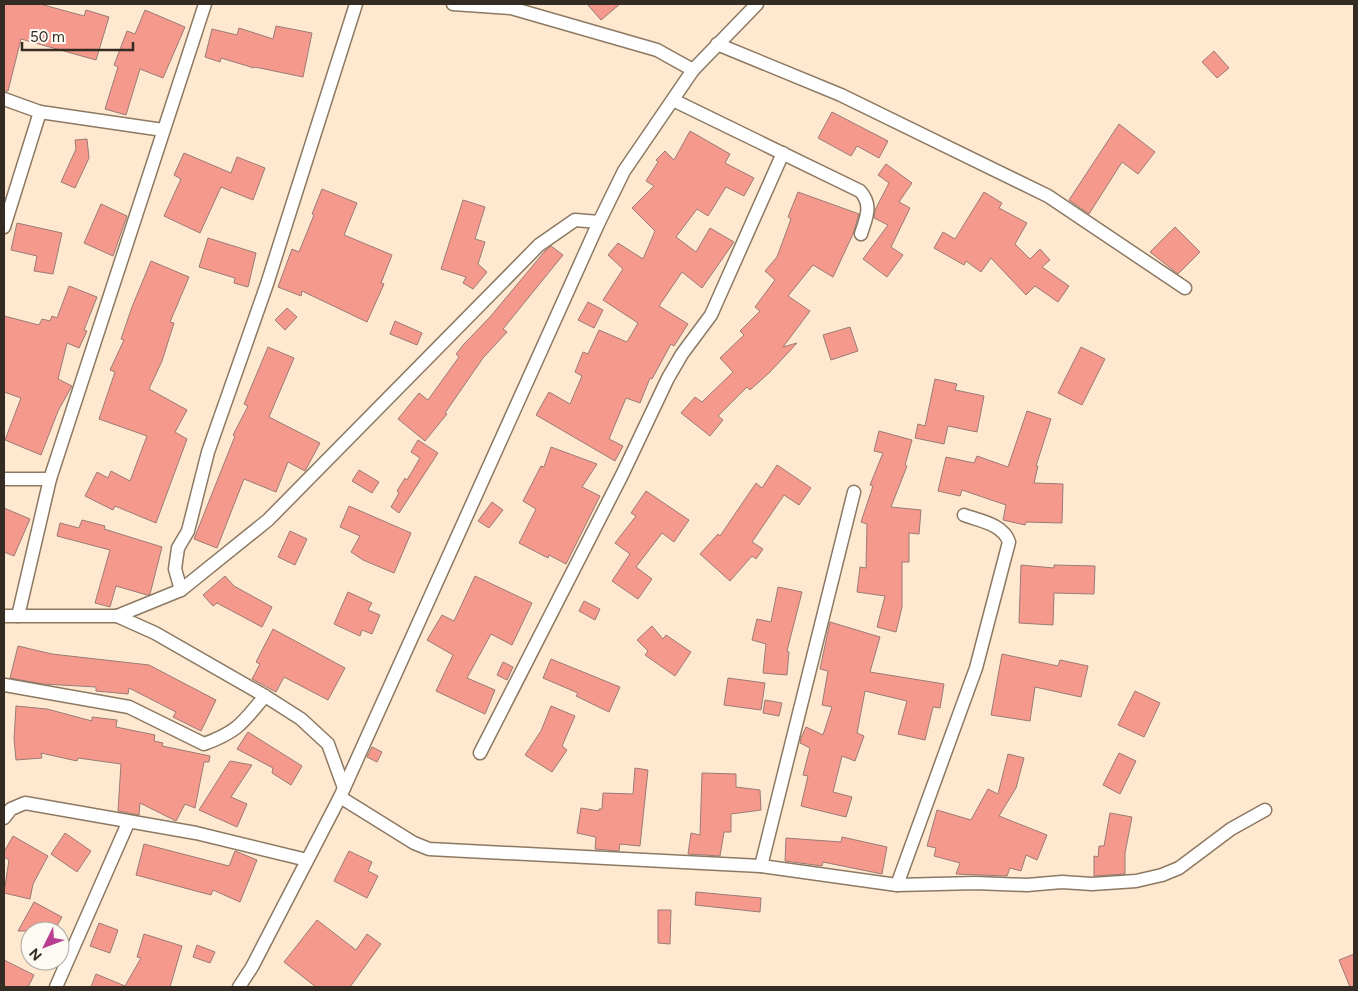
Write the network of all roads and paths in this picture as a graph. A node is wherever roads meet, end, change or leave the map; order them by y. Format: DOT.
graph roads {
  1 [pos="205,4"];
  2 [pos="356,4"];
  3 [pos="453,4"];
  4 [pos="757,4"];
  5 [pos="512,6"];
  6 [pos="746,10"];
  7 [pos="718,44"];
  8 [pos="693,70"];
  9 [pos="4,99"];
  10 [pos="673,100"];
  11 [pos="40,112"];
  12 [pos="163,130"];
  13 [pos="783,153"];
  14 [pos="598,222"];
  15 [pos="4,227"];
  16 [pos="861,234"];
  17 [pos="1185,288"];
  18 [pos="4,479"];
  19 [pos="50,479"];
  20 [pos="854,492"];
  21 [pos="964,515"];
  22 [pos="180,590"];
  23 [pos="4,616"];
  24 [pos="18,616"];
  25 [pos="117,616"];
  26 [pos="6,686"];
  27 [pos="265,696"];
  28 [pos="480,753"];
  29 [pos="342,792"];
  30 [pos="1265,810"];
  31 [pos="4,818"];
  32 [pos="128,823"];
  33 [pos="307,860"];
  34 [pos="761,866"];
  35 [pos="896,885"];
  36 [pos="56,987"];
  37 [pos="239,987"];
  1 -- 12 [label="street"];
  2 -- 22 [label="street"];
  3 -- 5 [label="street"];
  4 -- 6 [label="street"];
  5 -- 8 [label="street"];
  6 -- 7 [label="street"];
  7 -- 8 [label="street"];
  7 -- 17 [label="street"];
  8 -- 10 [label="street"];
  9 -- 11 [label="street"];
  10 -- 13 [label="street"];
  10 -- 14 [label="street"];
  11 -- 12 [label="street"];
  11 -- 15 [label="street"];
  12 -- 19 [label="street"];
  13 -- 16 [label="street"];
  13 -- 28 [label="street"];
  14 -- 22 [label="street"];
  14 -- 29 [label="street"];
  18 -- 19 [label="street"];
  19 -- 24 [label="street"];
  20 -- 34 [label="street"];
  21 -- 35 [label="street"];
  22 -- 25 [label="street"];
  23 -- 24 [label="street"];
  24 -- 25 [label="street"];
  25 -- 27 [label="street"];
  26 -- 27 [label="street"];
  27 -- 29 [label="street"];
  29 -- 33 [label="street"];
  29 -- 34 [label="street"];
  30 -- 35 [label="street"];
  31 -- 32 [label="street"];
  32 -- 33 [label="street"];
  32 -- 36 [label="street"];
  33 -- 37 [label="street"];
  34 -- 35 [label="street"];
}
